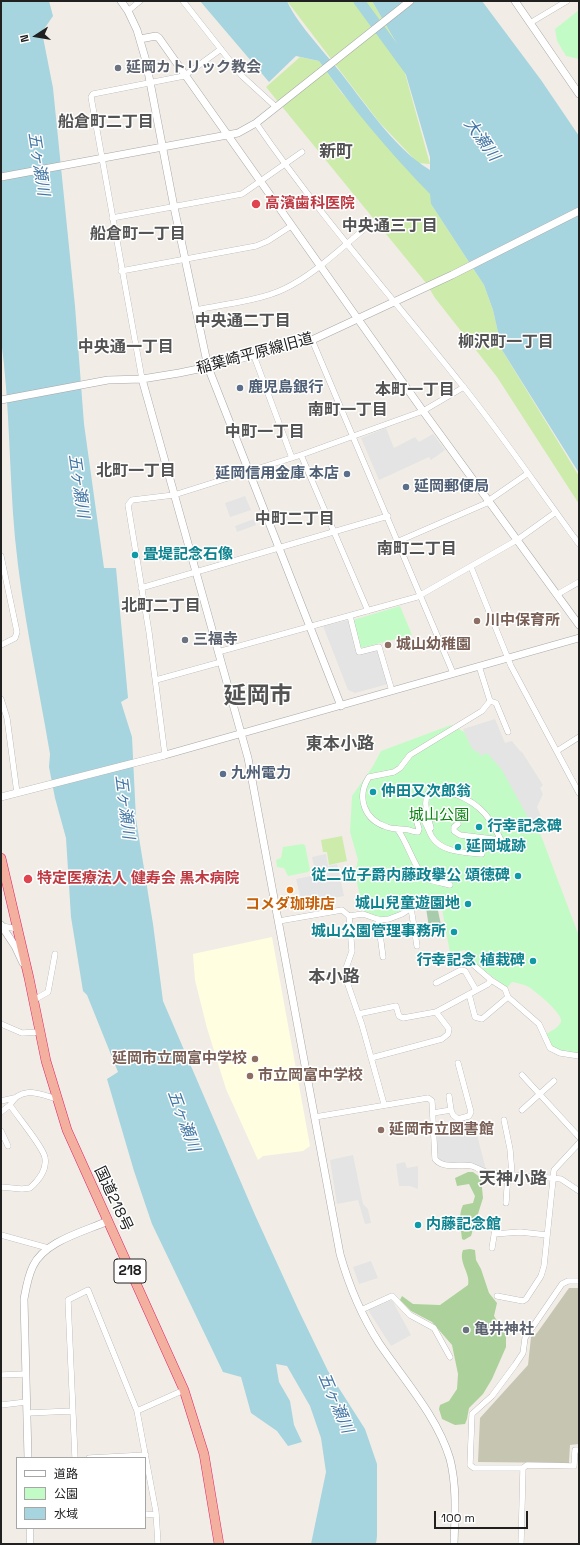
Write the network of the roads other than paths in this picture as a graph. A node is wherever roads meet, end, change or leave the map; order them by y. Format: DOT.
graph roads {
  1 [pos="121,1"];
  2 [pos="140,1"];
  3 [pos="183,1"];
  4 [pos="410,1"];
  5 [pos="515,1"];
  6 [pos="567,1"];
  7 [pos="128,11"];
  8 [pos="530,23"];
  9 [pos="140,39"];
  10 [pos="221,49"];
  11 [pos="184,76"];
  12 [pos="150,84"];
  13 [pos="579,94"];
  14 [pos="277,106"];
  15 [pos="256,123"];
  16 [pos="228,136"];
  17 [pos="163,147"];
  18 [pos="302,152"];
  19 [pos="101,158"];
  20 [pos="284,164"];
  21 [pos="1,177"];
  22 [pos="260,182"];
  23 [pos="174,207"];
  24 [pos="579,210"];
  25 [pos="112,218"];
  26 [pos="291,226"];
  27 [pos="368,226"];
  28 [pos="345,244"];
  29 [pos="185,259"];
  30 [pos="320,266"];
  31 [pos="121,271"];
  32 [pos="395,302"];
  33 [pos="195,310"];
  34 [pos="357,318"];
  35 [pos="312,340"];
  36 [pos="254,356"];
  37 [pos="208,367"];
  38 [pos="142,379"];
  39 [pos="464,387"];
  40 [pos="1,400"];
  41 [pos="423,411"];
  42 [pos="354,436"];
  43 [pos="302,455"];
  44 [pos="292,458"];
  45 [pos="248,472"];
  46 [pos="527,474"];
  47 [pos="174,495"];
  48 [pos="489,501"];
  49 [pos="556,512"];
  50 [pos="388,516"];
  51 [pos="334,531"];
  52 [pos="517,540"];
  53 [pos="398,541"];
  54 [pos="579,544"];
  55 [pos="279,547"];
  56 [pos="1,556"];
  57 [pos="471,566"];
  58 [pos="195,572"];
  59 [pos="579,582"];
  60 [pos="141,588"];
  61 [pos="558,594"];
  62 [pos="420,595"];
  63 [pos="368,611"];
  64 [pos="350,616"];
  65 [pos="579,625"];
  66 [pos="310,627"];
  67 [pos="579,638"];
  68 [pos="1,645"];
  69 [pos="218,652"];
  70 [pos="508,659"];
  71 [pos="220,662"];
  72 [pos="479,666"];
  73 [pos="453,673"];
  74 [pos="156,680"];
  75 [pos="392,691"];
  76 [pos="1,699"];
  77 [pos="490,701"];
  78 [pos="341,706"];
  79 [pos="4,718"];
  80 [pos="508,732"];
  81 [pos="242,734"];
  82 [pos="579,737"];
  83 [pos="557,751"];
  84 [pos="165,755"];
  85 [pos="17,793"];
  86 [pos="579,793"];
  87 [pos="1,798"];
  88 [pos="458,824"];
  89 [pos="397,829"];
  90 [pos="501,840"];
  91 [pos="435,841"];
  92 [pos="504,846"];
  93 [pos="482,854"];
  94 [pos="1,858"];
  95 [pos="450,885"];
  96 [pos="438,902"];
  97 [pos="411,908"];
  98 [pos="349,916"];
  99 [pos="378,919"];
  100 [pos="279,921"];
  101 [pos="1,926"];
  102 [pos="18,929"];
  103 [pos="417,946"];
  104 [pos="55,954"];
  105 [pos="384,957"];
  106 [pos="453,958"];
  107 [pos="29,978"];
  108 [pos="491,980"];
  109 [pos="436,983"];
  110 [pos="476,990"];
  111 [pos="469,994"];
  112 [pos="508,997"];
  113 [pos="34,1000"];
  114 [pos="436,1012"];
  115 [pos="358,1014"];
  116 [pos="1,1024"];
  117 [pos="7,1027"];
  118 [pos="1,1031"];
  119 [pos="40,1032"];
  120 [pos="579,1056"];
  121 [pos="371,1058"];
  122 [pos="458,1063"];
  123 [pos="522,1075"];
  124 [pos="554,1081"];
  125 [pos="540,1094"];
  126 [pos="449,1096"];
  127 [pos="14,1098"];
  128 [pos="57,1099"];
  129 [pos="1,1101"];
  130 [pos="384,1104"];
  131 [pos="10,1106"];
  132 [pos="451,1110"];
  133 [pos="522,1110"];
  134 [pos="1,1112"];
  135 [pos="433,1113"];
  136 [pos="315,1117"];
  137 [pos="504,1120"];
  138 [pos="1,1131"];
  139 [pos="579,1137"];
  140 [pos="579,1143"];
  141 [pos="8,1146"];
  142 [pos="510,1174"];
  143 [pos="554,1177"];
  144 [pos="1,1187"];
  145 [pos="579,1191"];
  146 [pos="506,1203"];
  147 [pos="108,1221"];
  148 [pos="496,1223"];
  149 [pos="494,1234"];
  150 [pos="1,1235"];
  151 [pos="548,1235"];
  152 [pos="48,1248"];
  153 [pos="492,1248"];
  154 [pos="579,1281"];
  155 [pos="497,1296"];
  156 [pos="361,1310"];
  157 [pos="450,1357"];
  158 [pos="26,1374"];
  159 [pos="1,1375"];
  160 [pos="184,1390"];
  161 [pos="26,1402"];
  162 [pos="1,1405"];
  163 [pos="73,1411"];
  164 [pos="138,1411"];
  165 [pos="27,1413"];
  166 [pos="579,1450"];
  167 [pos="146,1455"];
  168 [pos="28,1457"];
  169 [pos="75,1457"];
  170 [pos="108,1457"];
  171 [pos="523,1468"];
  172 [pos="146,1514"];
  173 [pos="156,1515"];
  174 [pos="30,1529"];
  175 [pos="30,1544"];
  176 [pos="158,1544"];
  177 [pos="219,1544"];
  178 [pos="454,1544"];
  179 [pos="522,1544"];
  1 -- 7 [label="street"];
  2 -- 7 [label="street"];
  3 -- 10 [label="street"];
  4 -- 14 [label="street"];
  5 -- 8 [label="street"];
  6 -- 8 [label="street"];
  7 -- 9 [label="street"];
  8 -- 13 [label="street"];
  9 -- 11 [label="street"];
  9 -- 12 [label="street"];
  10 -- 11 [label="street"];
  10 -- 14 [label="street"];
  11 -- 12 [label="street"];
  11 -- 16 [label="street"];
  12 -- 17 [label="street"];
  12 -- 19 [label="street"];
  14 -- 15 [label="street"];
  15 -- 16 [label="street"];
  15 -- 20 [label="street"];
  16 -- 17 [label="street"];
  16 -- 22 [label="street"];
  17 -- 19 [label="street"];
  17 -- 23 [label="street"];
  18 -- 20 [label="street"];
  19 -- 21 [label="street"];
  19 -- 25 [label="street"];
  20 -- 22 [label="street"];
  20 -- 28 [label="street"];
  22 -- 23 [label="street"];
  22 -- 26 [label="street"];
  23 -- 25 [label="street"];
  23 -- 29 [label="street"];
  24 -- 32 [label="street, 稲葉崎平原線旧道"];
  25 -- 31 [label="street"];
  26 -- 29 [label="street"];
  26 -- 30 [label="street"];
  27 -- 28 [label="street"];
  28 -- 30 [label="street"];
  28 -- 32 [label="street"];
  29 -- 31 [label="street"];
  29 -- 33 [label="street"];
  30 -- 33 [label="street"];
  30 -- 34 [label="street"];
  31 -- 38 [label="street"];
  32 -- 34 [label="street, 稲葉崎平原線旧道"];
  32 -- 39 [label="street"];
  33 -- 37 [label="street"];
  34 -- 35 [label="street, 稲葉崎平原線旧道"];
  34 -- 41 [label="street"];
  35 -- 36 [label="street, 稲葉崎平原線旧道"];
  35 -- 42 [label="street"];
  36 -- 37 [label="street, 稲葉崎平原線旧道"];
  36 -- 44 [label="street"];
  37 -- 38 [label="street, 稲葉崎平原線旧道"];
  37 -- 45 [label="street"];
  38 -- 40 [label="street, 稲葉崎平原線旧道"];
  38 -- 47 [label="street"];
  39 -- 41 [label="street"];
  39 -- 46 [label="street"];
  41 -- 42 [label="street"];
  41 -- 48 [label="street"];
  42 -- 43 [label="street"];
  42 -- 50 [label="street"];
  43 -- 44 [label="street"];
  43 -- 51 [label="street"];
  44 -- 45 [label="street"];
  45 -- 47 [label="street"];
  45 -- 55 [label="street"];
  46 -- 48 [label="street"];
  46 -- 49 [label="street"];
  47 -- 58 [label="street"];
  47 -- 60 [label="street"];
  48 -- 52 [label="street"];
  48 -- 53 [label="street"];
  49 -- 52 [label="street"];
  49 -- 54 [label="street"];
  50 -- 51 [label="street"];
  50 -- 53 [label="street"];
  51 -- 55 [label="street"];
  51 -- 63 [label="street"];
  52 -- 57 [label="street"];
  52 -- 61 [label="street"];
  53 -- 62 [label="street"];
  55 -- 58 [label="street"];
  55 -- 66 [label="street"];
  56 -- 68 [label="street"];
  57 -- 62 [label="street"];
  57 -- 70 [label="street"];
  58 -- 60 [label="street"];
  58 -- 69 [label="street"];
  59 -- 61 [label="street"];
  60 -- 74 [label="street"];
  61 -- 65 [label="street"];
  62 -- 63 [label="street"];
  62 -- 73 [label="street"];
  63 -- 64 [label="street"];
  64 -- 66 [label="street"];
  64 -- 75 [label="street"];
  66 -- 69 [label="street"];
  66 -- 78 [label="street"];
  67 -- 70 [label="street"];
  69 -- 71 [label="street"];
  70 -- 72 [label="street"];
  70 -- 83 [label="street"];
  71 -- 74 [label="street"];
  71 -- 81 [label="street"];
  72 -- 73 [label="street"];
  72 -- 77 [label="street"];
  73 -- 75 [label="street"];
  74 -- 84 [label="street"];
  75 -- 78 [label="street"];
  76 -- 79 [label="street"];
  77 -- 80 [label="street"];
  77 -- 89 [label="street"];
  78 -- 81 [label="street"];
  79 -- 85 [label="street"];
  81 -- 84 [label="street"];
  81 -- 100 [label="street"];
  82 -- 83 [label="street"];
  83 -- 86 [label="street"];
  84 -- 85 [label="street"];
  85 -- 87 [label="street"];
  88 -- 90 [label="street"];
  89 -- 91 [label="street"];
  89 -- 95 [label="street"];
  90 -- 91 [label="street"];
  90 -- 92 [label="street"];
  91 -- 93 [label="street"];
  94 -- 102 [label="highway, 国道218号 / 218"];
  96 -- 97 [label="street"];
  97 -- 99 [label="street"];
  97 -- 103 [label="street"];
  98 -- 99 [label="street"];
  98 -- 100 [label="street"];
  98 -- 115 [label="street"];
  99 -- 105 [label="street"];
  100 -- 136 [label="street"];
  101 -- 102 [label="street"];
  101 -- 107 [label="street"];
  102 -- 107 [label="highway, 国道218号 / 218"];
  104 -- 113 [label="street"];
  106 -- 108 [label="street"];
  107 -- 113 [label="highway, 国道218号 / 218"];
  108 -- 110 [label="street"];
  108 -- 112 [label="street"];
  109 -- 110 [label="street"];
  110 -- 111 [label="street"];
  111 -- 112 [label="street"];
  111 -- 114 [label="street"];
  112 -- 120 [label="street"];
  113 -- 119 [label="highway, 国道218号 / 218"];
  114 -- 115 [label="street"];
  114 -- 121 [label="street"];
  115 -- 121 [label="street"];
  116 -- 117 [label="street"];
  117 -- 118 [label="street"];
  117 -- 119 [label="street"];
  119 -- 128 [label="highway, 国道218号 / 218"];
  121 -- 130 [label="street"];
  122 -- 132 [label="street"];
  123 -- 125 [label="street"];
  124 -- 125 [label="street"];
  125 -- 133 [label="street"];
  125 -- 139 [label="street"];
  126 -- 132 [label="street"];
  127 -- 128 [label="street"];
  127 -- 129 [label="street"];
  127 -- 131 [label="street"];
  128 -- 147 [label="highway, 国道218号 / 218"];
  130 -- 135 [label="street"];
  130 -- 136 [label="street"];
  131 -- 134 [label="street"];
  131 -- 144 [label="street"];
  132 -- 135 [label="street"];
  135 -- 142 [label="street"];
  136 -- 156 [label="street"];
  137 -- 142 [label="street"];
  138 -- 141 [label="street"];
  140 -- 143 [label="street"];
  142 -- 143 [label="street"];
  142 -- 146 [label="street"];
  143 -- 145 [label="street"];
  143 -- 151 [label="street"];
  147 -- 152 [label="street"];
  147 -- 160 [label="highway, 国道218号 / 218"];
  148 -- 149 [label="street"];
  149 -- 151 [label="street"];
  149 -- 153 [label="street"];
  150 -- 152 [label="street"];
  151 -- 155 [label="street"];
  152 -- 158 [label="street"];
  154 -- 171 [label="street"];
  156 -- 157 [label="street"];
  156 -- 178 [label="street"];
  158 -- 159 [label="street"];
  158 -- 161 [label="street"];
  160 -- 164 [label="street"];
  160 -- 177 [label="highway, 国道218号 / 218"];
  161 -- 162 [label="street"];
  161 -- 165 [label="street"];
  163 -- 164 [label="street"];
  163 -- 165 [label="street"];
  163 -- 169 [label="street"];
  164 -- 167 [label="street"];
  165 -- 168 [label="street"];
  166 -- 171 [label="street"];
  167 -- 170 [label="street"];
  167 -- 173 [label="street"];
  171 -- 179 [label="street"];
  172 -- 173 [label="street"];
  173 -- 176 [label="street"];
  174 -- 175 [label="street"];
}
